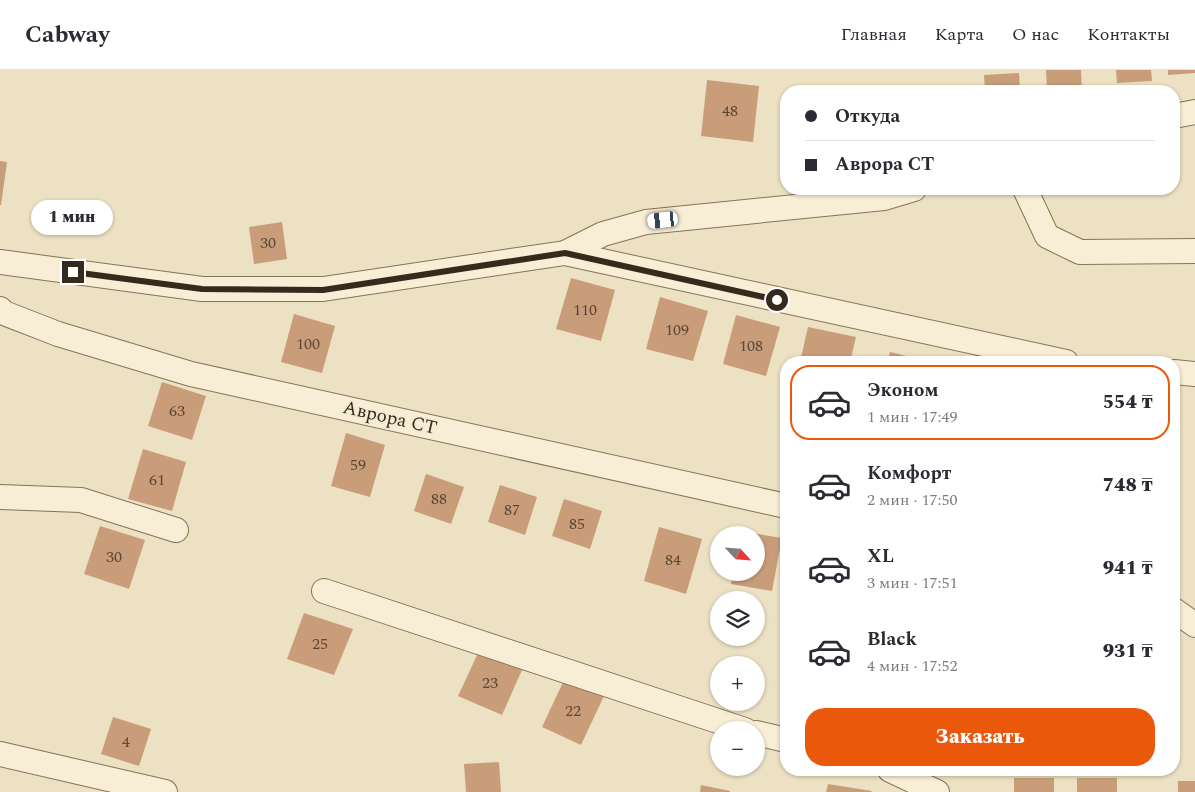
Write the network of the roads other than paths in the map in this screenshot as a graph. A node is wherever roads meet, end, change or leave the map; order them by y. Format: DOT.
graph roads {
  1 [pos="1195,112"];
  2 [pos="1180,115"];
  3 [pos="894,195"];
  4 [pos="1028,195"];
  5 [pos="1195,251"];
  6 [pos="565,253"];
  7 [pos="0,262"];
  8 [pos="0,309"];
  9 [pos="1038,356"];
  10 [pos="1180,373"];
  11 [pos="1195,374"];
  12 [pos="0,497"];
  13 [pos="780,505"];
  14 [pos="176,530"];
  15 [pos="324,591"];
  16 [pos="1180,614"];
  17 [pos="1195,625"];
  18 [pos="719,721"];
  19 [pos="765,735"];
  20 [pos="780,739"];
  21 [pos="0,754"];
  22 [pos="903,776"];
  23 [pos="165,792"];
  24 [pos="937,792"];
  1 -- 2 [label="street"];
  3 -- 6 [label="street"];
  4 -- 5 [label="street"];
  6 -- 7 [label="street"];
  6 -- 9 [label="street"];
  8 -- 13 [label="street, Аврора СТ"];
  10 -- 11 [label="street"];
  12 -- 14 [label="street"];
  15 -- 18 [label="street"];
  16 -- 17 [label="street"];
  19 -- 20 [label="street"];
  21 -- 23 [label="street"];
  22 -- 24 [label="street"];
}
